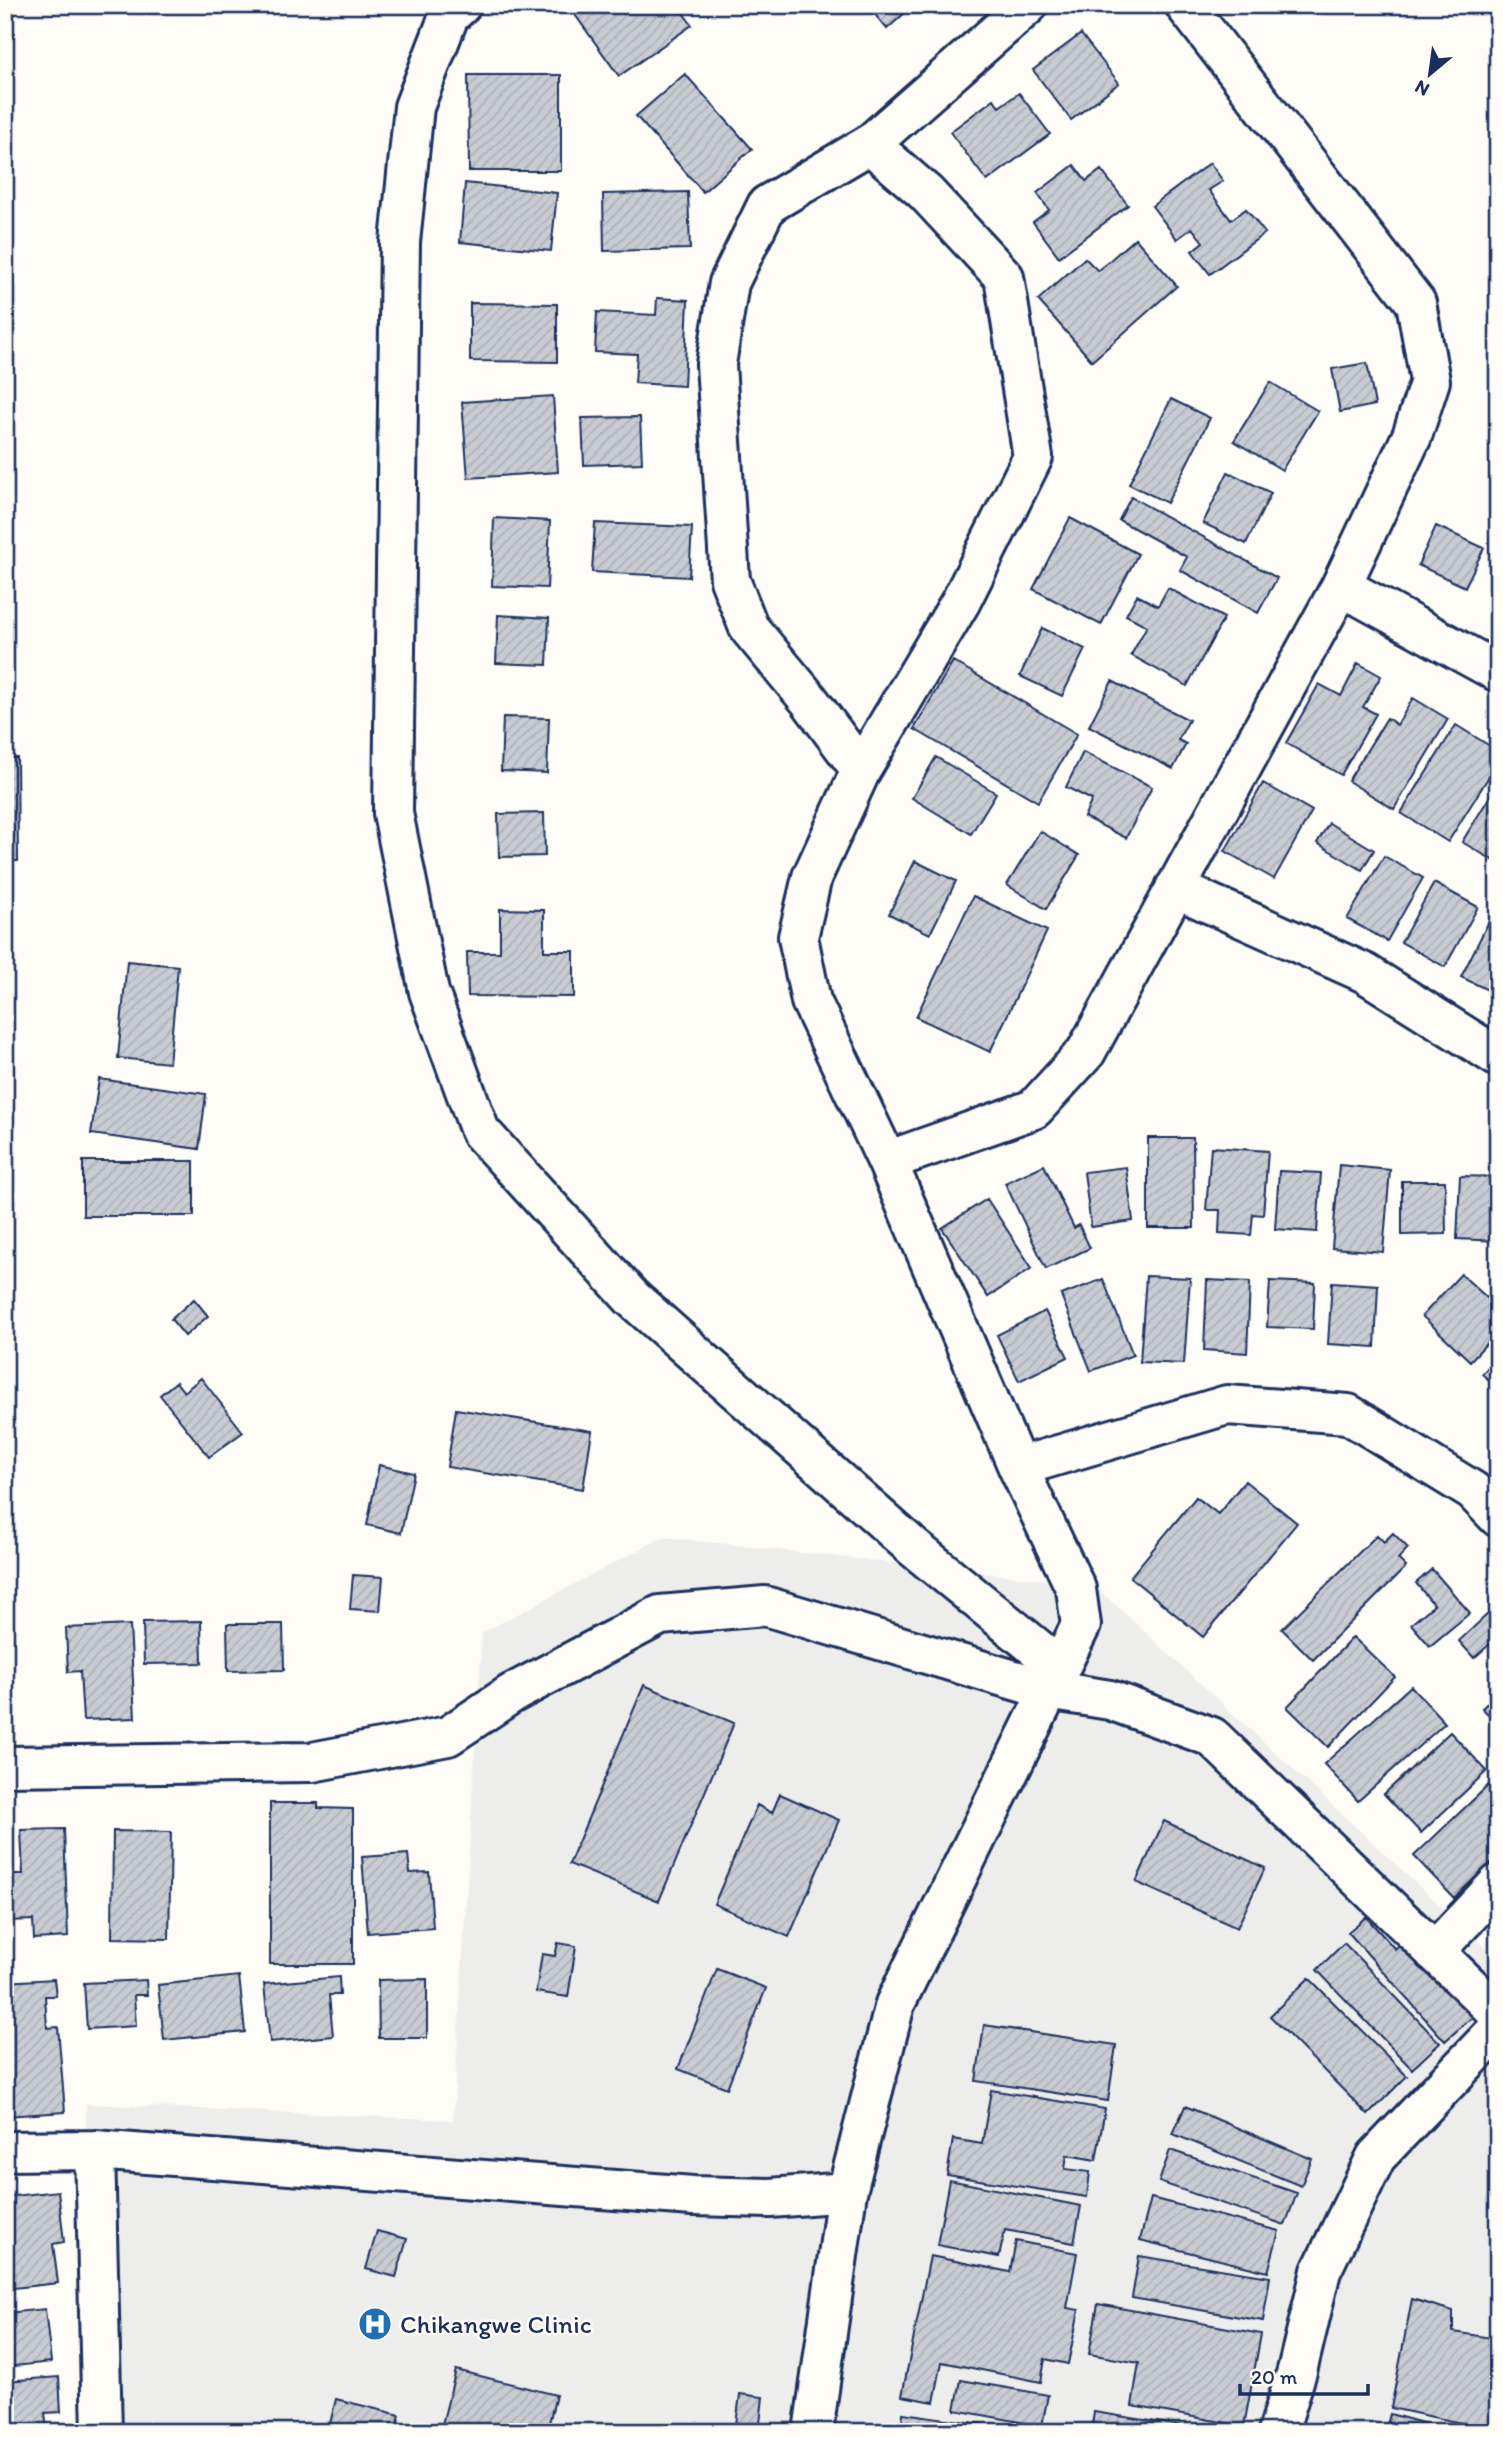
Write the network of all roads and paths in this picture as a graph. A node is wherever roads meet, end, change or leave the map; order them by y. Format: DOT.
graph roads {
  1 [pos="461,5"];
  2 [pos="1028,5"];
  3 [pos="1185,5"];
  4 [pos="870,144"];
  5 [pos="1341,586"];
  6 [pos="1498,672"];
  7 [pos="861,770"];
  8 [pos="1175,888"];
  9 [pos="1498,1058"];
  10 [pos="887,1161"];
  11 [pos="1018,1467"];
  12 [pos="1498,1517"];
  13 [pos="1054,1678"];
  14 [pos="5,1766"];
  15 [pos="1498,1884"];
  16 [pos="1434,1952"];
  17 [pos="1498,2013"];
  18 [pos="1498,2029"];
  19 [pos="95,2150"];
  20 [pos="5,2151"];
  21 [pos="847,2192"];
  22 [pos="102,2432"];
  23 [pos="813,2432"];
  24 [pos="1278,2432"];
  1 -- 13 [label="street"];
  2 -- 4 [label="street"];
  3 -- 5 [label="street"];
  4 -- 7 [label="street"];
  4 -- 7 [label="street"];
  5 -- 6 [label="street"];
  5 -- 8 [label="street"];
  7 -- 10 [label="street"];
  8 -- 9 [label="street"];
  8 -- 10 [label="street"];
  10 -- 11 [label="street"];
  11 -- 12 [label="street"];
  11 -- 13 [label="street"];
  13 -- 14 [label="street"];
  13 -- 16 [label="street"];
  13 -- 21 [label="street"];
  15 -- 16 [label="street"];
  16 -- 17 [label="street"];
  18 -- 24 [label="street"];
  19 -- 20 [label="street"];
  19 -- 21 [label="street"];
  19 -- 22 [label="street"];
  21 -- 23 [label="street"];
}
